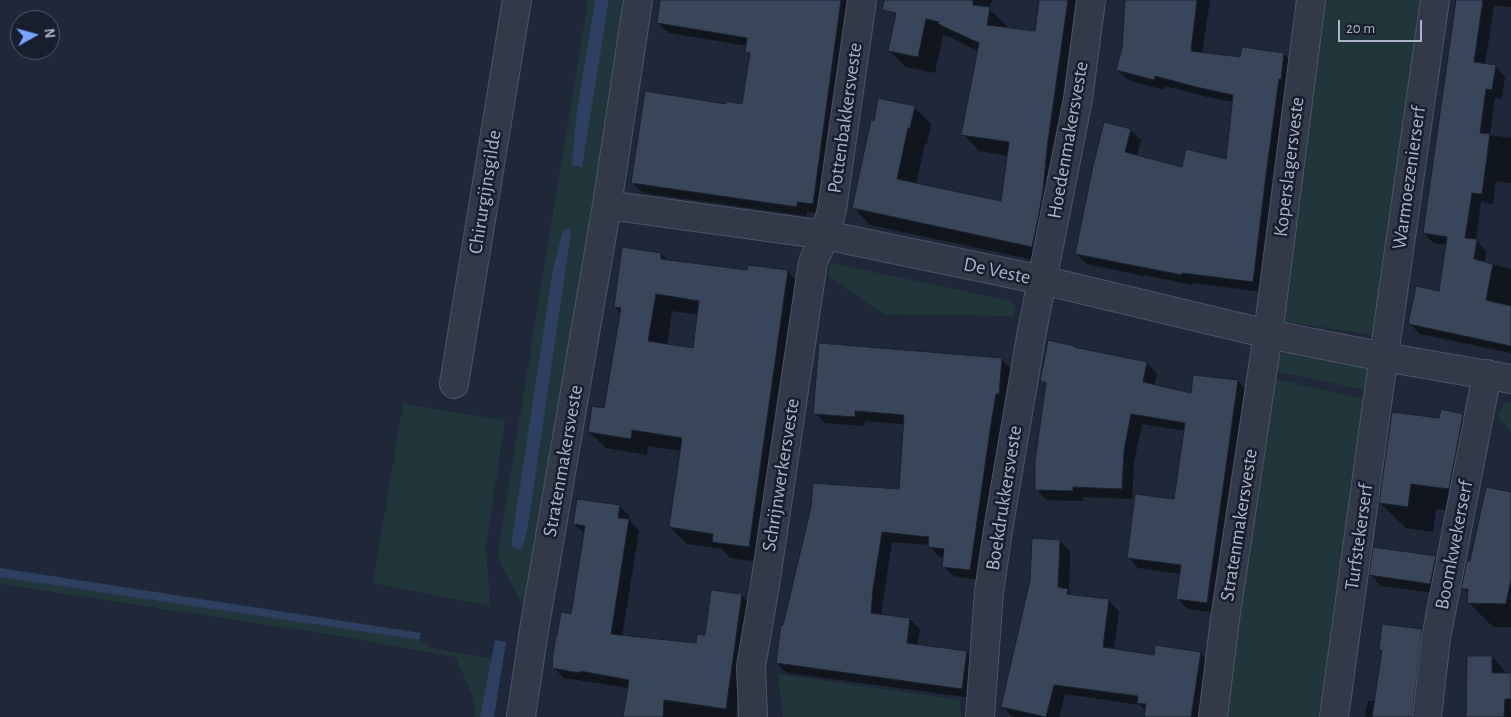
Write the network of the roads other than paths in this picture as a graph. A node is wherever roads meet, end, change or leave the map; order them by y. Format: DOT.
graph roads {
  1 [pos="517,0"];
  2 [pos="638,0"];
  3 [pos="862,0"];
  4 [pos="1091,0"];
  5 [pos="1311,0"];
  6 [pos="1434,0"];
  7 [pos="606,205"];
  8 [pos="825,235"];
  9 [pos="1042,280"];
  10 [pos="1268,334"];
  11 [pos="1384,357"];
  12 [pos="1499,376"];
  13 [pos="454,384"];
  14 [pos="521,717"];
  15 [pos="753,717"];
  16 [pos="980,717"];
  17 [pos="1213,717"];
  18 [pos="1334,717"];
  19 [pos="1427,717"];
  1 -- 13 [label="street, Chirurgijnsgilde"];
  2 -- 7 [label="street"];
  3 -- 8 [label="street, Pottenbakkersveste"];
  4 -- 9 [label="street, Hoedenmakersveste"];
  5 -- 10 [label="street, Koperslagersveste"];
  6 -- 11 [label="street, Warmoezenierserf"];
  7 -- 8 [label="street, De Veste"];
  7 -- 14 [label="street, Stratenmakersveste"];
  8 -- 9 [label="street, De Veste"];
  8 -- 15 [label="street, Schrijnwerkersveste"];
  9 -- 10 [label="street, De Veste"];
  9 -- 16 [label="street, Boekdrukkersveste"];
  10 -- 11 [label="street, De Veste"];
  10 -- 17 [label="street, Stratenmakersveste"];
  11 -- 12 [label="street, De Veste"];
  11 -- 18 [label="street, Turfstekerserf"];
  12 -- 19 [label="street, Boomkwekerserf"];
}
